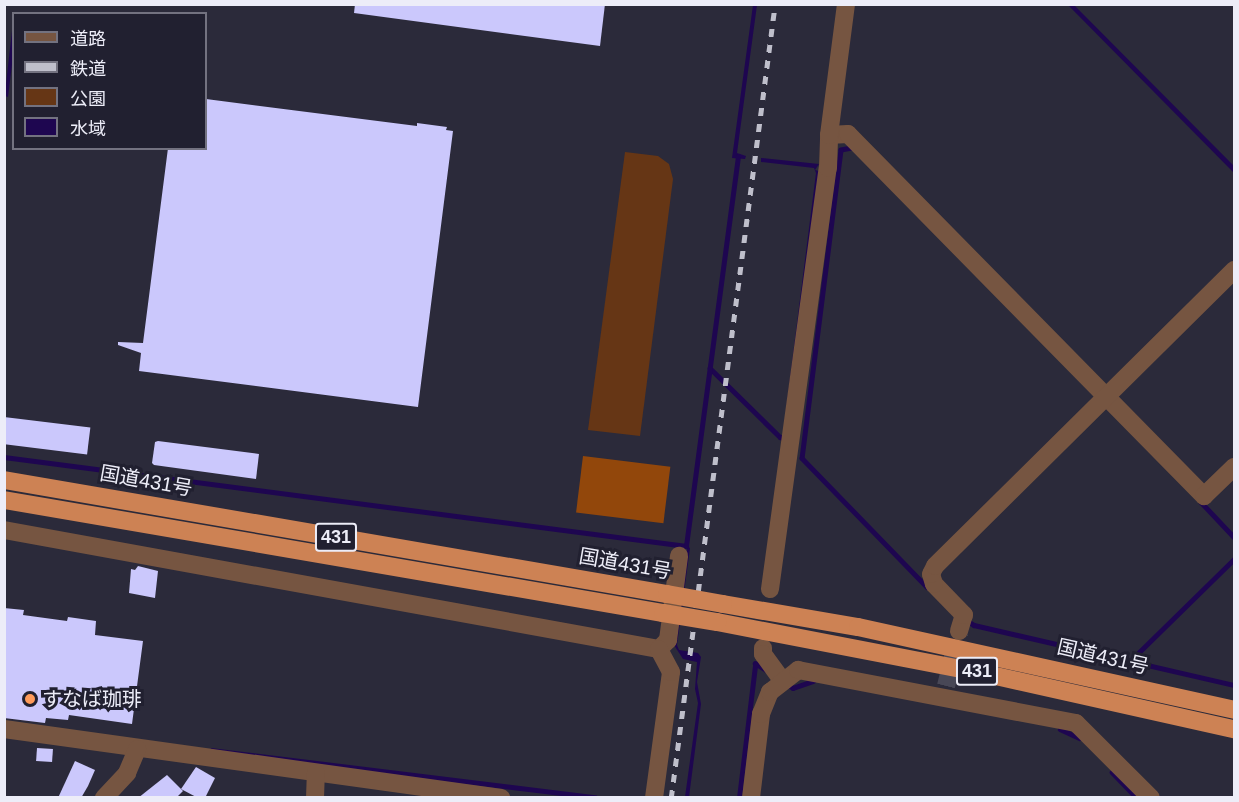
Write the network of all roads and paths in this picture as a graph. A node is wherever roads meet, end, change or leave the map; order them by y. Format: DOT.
graph roads {
  1 [pos="846,4"];
  2 [pos="829,135"];
  3 [pos="1234,270"];
  4 [pos="1106,396"];
  5 [pos="1234,467"];
  6 [pos="4,480"];
  7 [pos="4,500"];
  8 [pos="4,530"];
  9 [pos="679,556"];
  10 [pos="770,589"];
  11 [pos="959,632"];
  12 [pos="763,648"];
  13 [pos="659,649"];
  14 [pos="782,680"];
  15 [pos="1234,710"];
  16 [pos="4,729"];
  17 [pos="1234,729"];
  18 [pos="136,749"];
  19 [pos="316,773"];
  20 [pos="104,798"];
  21 [pos="315,798"];
  22 [pos="501,798"];
  23 [pos="654,798"];
  24 [pos="751,798"];
  25 [pos="1151,798"];
  1 -- 2 [label="street"];
  2 -- 4 [label="street"];
  2 -- 10 [label="street"];
  3 -- 4 [label="street"];
  4 -- 5 [label="street"];
  4 -- 11 [label="street"];
  6 -- 15 [label="highway, 国道431号 / 431, bridge"];
  7 -- 17 [label="highway, 国道431号 / 431, bridge"];
  8 -- 13 [label="street"];
  9 -- 13 [label="street"];
  12 -- 14 [label="street"];
  13 -- 23 [label="street"];
  14 -- 24 [label="street"];
  14 -- 25 [label="street"];
  16 -- 18 [label="street"];
  18 -- 19 [label="street"];
  18 -- 20 [label="street"];
  19 -- 21 [label="street"];
  19 -- 22 [label="street"];
}
